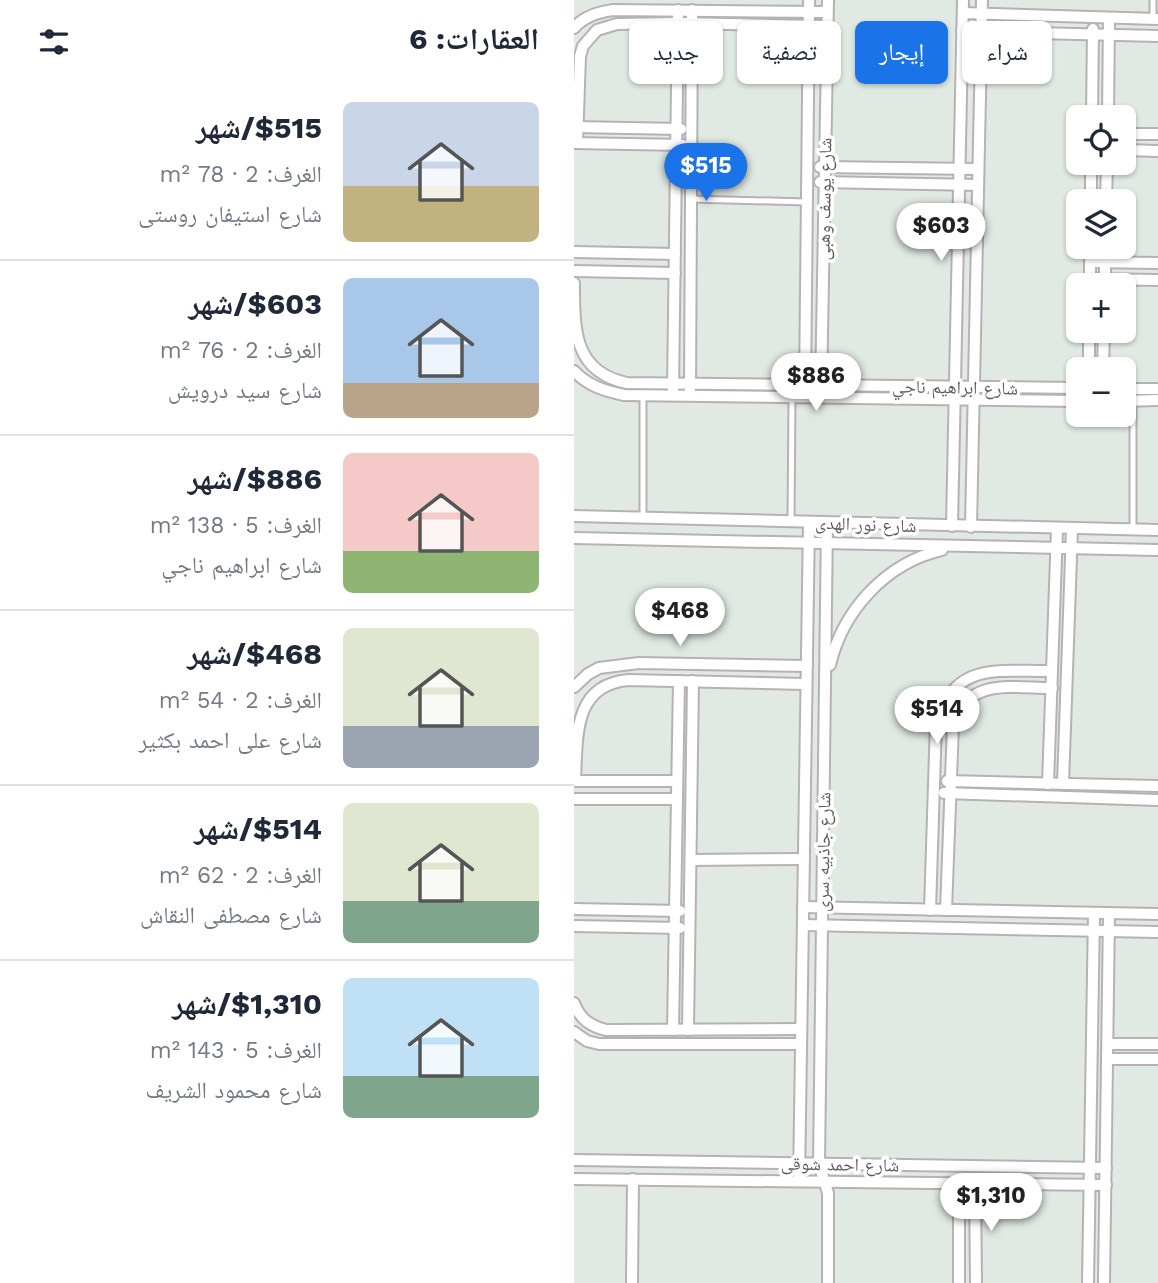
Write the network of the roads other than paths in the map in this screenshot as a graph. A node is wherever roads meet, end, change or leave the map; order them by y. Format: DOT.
graph roads {
  1 [pos="963,0"];
  2 [pos="982,0"];
  3 [pos="1153,0"];
  4 [pos="640,5"];
  5 [pos="809,6"];
  6 [pos="827,6"];
  7 [pos="678,10"];
  8 [pos="692,10"];
  9 [pos="962,13"];
  10 [pos="981,14"];
  11 [pos="1110,18"];
  12 [pos="1093,19"];
  13 [pos="1156,19"];
  14 [pos="678,21"];
  15 [pos="691,21"];
  16 [pos="962,21"];
  17 [pos="981,21"];
  18 [pos="629,25"];
  19 [pos="574,28"];
  20 [pos="962,31"];
  21 [pos="1052,33"];
  22 [pos="1093,34"];
  23 [pos="1109,35"];
  24 [pos="1158,36"];
  25 [pos="677,84"];
  26 [pos="691,84"];
  27 [pos="808,84"];
  28 [pos="826,84"];
  29 [pos="980,84"];
  30 [pos="1092,105"];
  31 [pos="1108,105"];
  32 [pos="576,127"];
  33 [pos="677,129"];
  34 [pos="691,129"];
  35 [pos="1136,134"];
  36 [pos="1158,135"];
  37 [pos="576,143"];
  38 [pos="677,145"];
  39 [pos="691,145"];
  40 [pos="1136,150"];
  41 [pos="1158,151"];
  42 [pos="807,167"];
  43 [pos="825,167"];
  44 [pos="959,169"];
  45 [pos="978,169"];
  46 [pos="807,182"];
  47 [pos="824,182"];
  48 [pos="959,185"];
  49 [pos="978,185"];
  50 [pos="691,200"];
  51 [pos="807,202"];
  52 [pos="574,252"];
  53 [pos="675,254"];
  54 [pos="1105,259"];
  55 [pos="1090,262"];
  56 [pos="1105,263"];
  57 [pos="1158,263"];
  58 [pos="574,265"];
  59 [pos="574,271"];
  60 [pos="675,273"];
  61 [pos="1090,273"];
  62 [pos="1105,273"];
  63 [pos="1158,280"];
  64 [pos="1136,281"];
  65 [pos="574,283"];
  66 [pos="574,371"];
  67 [pos="673,384"];
  68 [pos="690,384"];
  69 [pos="805,385"];
  70 [pos="822,385"];
  71 [pos="955,387"];
  72 [pos="974,387"];
  73 [pos="1066,388"];
  74 [pos="1136,389"];
  75 [pos="1158,389"];
  76 [pos="643,396"];
  77 [pos="690,396"];
  78 [pos="673,397"];
  79 [pos="792,397"];
  80 [pos="804,398"];
  81 [pos="821,398"];
  82 [pos="954,399"];
  83 [pos="974,399"];
  84 [pos="1158,400"];
  85 [pos="1066,401"];
  86 [pos="1136,401"];
  87 [pos="1129,427"];
  88 [pos="574,516"];
  89 [pos="643,518"];
  90 [pos="791,522"];
  91 [pos="809,522"];
  92 [pos="827,523"];
  93 [pos="951,526"];
  94 [pos="971,527"];
  95 [pos="1057,528"];
  96 [pos="1072,529"];
  97 [pos="1133,530"];
  98 [pos="1158,530"];
  99 [pos="574,538"];
  100 [pos="808,543"];
  101 [pos="827,543"];
  102 [pos="958,547"];
  103 [pos="1056,548"];
  104 [pos="1072,548"];
  105 [pos="1158,550"];
  106 [pos="1068,663"];
  107 [pos="807,666"];
  108 [pos="1052,667"];
  109 [pos="599,668"];
  110 [pos="964,680"];
  111 [pos="679,681"];
  112 [pos="693,681"];
  113 [pos="806,684"];
  114 [pos="604,685"];
  115 [pos="574,687"];
  116 [pos="1052,688"];
  117 [pos="826,689"];
  118 [pos="973,694"];
  119 [pos="575,781"];
  120 [pos="677,781"];
  121 [pos="935,781"];
  122 [pos="951,781"];
  123 [pos="1048,784"];
  124 [pos="1063,784"];
  125 [pos="1158,786"];
  126 [pos="934,793"];
  127 [pos="951,794"];
  128 [pos="805,796"];
  129 [pos="823,797"];
  130 [pos="574,799"];
  131 [pos="677,799"];
  132 [pos="1158,800"];
  133 [pos="804,859"];
  134 [pos="691,860"];
  135 [pos="803,907"];
  136 [pos="822,908"];
  137 [pos="574,909"];
  138 [pos="930,910"];
  139 [pos="947,910"];
  140 [pos="675,911"];
  141 [pos="690,911"];
  142 [pos="1094,913"];
  143 [pos="1109,914"];
  144 [pos="1158,914"];
  145 [pos="803,925"];
  146 [pos="574,926"];
  147 [pos="822,926"];
  148 [pos="675,928"];
  149 [pos="690,928"];
  150 [pos="1094,931"];
  151 [pos="1109,931"];
  152 [pos="574,932"];
  153 [pos="1158,932"];
  154 [pos="574,1003"];
  155 [pos="801,1029"];
  156 [pos="628,1030"];
  157 [pos="673,1030"];
  158 [pos="688,1030"];
  159 [pos="574,1032"];
  160 [pos="801,1044"];
  161 [pos="1108,1044"];
  162 [pos="1158,1044"];
  163 [pos="627,1045"];
  164 [pos="1107,1059"];
  165 [pos="1158,1059"];
  166 [pos="574,1160"];
  167 [pos="799,1163"];
  168 [pos="819,1164"];
  169 [pos="1090,1168"];
  170 [pos="1106,1168"];
  171 [pos="574,1179"];
  172 [pos="633,1180"];
  173 [pos="799,1181"];
  174 [pos="825,1181"];
  175 [pos="959,1183"];
  176 [pos="975,1183"];
  177 [pos="1089,1184"];
  178 [pos="1106,1185"];
  179 [pos="632,1283"];
  180 [pos="828,1283"];
  181 [pos="959,1283"];
  182 [pos="976,1283"];
  183 [pos="1088,1283"];
  184 [pos="1104,1283"];
  1 -- 9 [label="street"];
  2 -- 10 [label="street"];
  3 -- 13 [label="lane"];
  4 -- 7 [label="street"];
  4 -- 19 [label="street"];
  5 -- 6 [label="street"];
  5 -- 8 [label="street"];
  7 -- 8 [label="street"];
  7 -- 14 [label="street"];
  8 -- 15 [label="street"];
  9 -- 10 [label="street"];
  9 -- 16 [label="street"];
  10 -- 12 [label="street"];
  10 -- 17 [label="street"];
  11 -- 12 [label="street"];
  11 -- 13 [label="street"];
  11 -- 23 [label="street"];
  12 -- 22 [label="street"];
  18 -- 32 [label="street"];
  20 -- 44 [label="street"];
  21 -- 22 [label="street"];
  22 -- 23 [label="street"];
  22 -- 30 [label="street"];
  23 -- 24 [label="street"];
  23 -- 31 [label="street"];
  25 -- 33 [label="street"];
  26 -- 34 [label="street"];
  27 -- 42 [label="street, شارع يوسف وهبى"];
  28 -- 43 [label="street, شارع يوسف وهبى"];
  29 -- 45 [label="street"];
  32 -- 33 [label="street"];
  32 -- 37 [label="street"];
  33 -- 34 [label="street"];
  33 -- 38 [label="street"];
  34 -- 39 [label="street"];
  35 -- 36 [label="street"];
  37 -- 38 [label="street"];
  38 -- 39 [label="street"];
  38 -- 53 [label="street"];
  39 -- 50 [label="street"];
  40 -- 41 [label="street"];
  42 -- 43 [label="street"];
  42 -- 46 [label="street, شارع يوسف وهبى"];
  43 -- 44 [label="street"];
  43 -- 47 [label="street, شارع يوسف وهبى"];
  44 -- 45 [label="street"];
  44 -- 48 [label="street"];
  45 -- 49 [label="street"];
  46 -- 47 [label="street"];
  46 -- 51 [label="street, شارع يوسف وهبى"];
  47 -- 48 [label="street"];
  47 -- 70 [label="street, شارع يوسف وهبى"];
  48 -- 49 [label="street"];
  48 -- 71 [label="street"];
  49 -- 72 [label="street"];
  50 -- 51 [label="lane"];
  50 -- 68 [label="street"];
  51 -- 69 [label="street, شارع يوسف وهبى"];
  52 -- 53 [label="street"];
  52 -- 58 [label="street"];
  53 -- 60 [label="street"];
  54 -- 56 [label="street"];
  55 -- 56 [label="street"];
  55 -- 61 [label="street"];
  56 -- 57 [label="street"];
  56 -- 62 [label="street"];
  59 -- 60 [label="street"];
  60 -- 67 [label="street"];
  63 -- 64 [label="street"];
  65 -- 67 [label="street, شارع ابراهيم ناجي"];
  66 -- 76 [label="street, شارع ابراهيم ناجي"];
  67 -- 68 [label="street, شارع ابراهيم ناجي"];
  67 -- 78 [label="street"];
  68 -- 69 [label="street, شارع ابراهيم ناجي"];
  68 -- 77 [label="street"];
  69 -- 70 [label="street, شارع ابراهيم ناجي"];
  69 -- 80 [label="street, شارع يوسف وهبى"];
  70 -- 71 [label="street, شارع ابراهيم ناجي"];
  70 -- 81 [label="street, شارع يوسف وهبى"];
  71 -- 72 [label="street, شارع ابراهيم ناجي"];
  71 -- 82 [label="street"];
  72 -- 73 [label="street, شارع ابراهيم ناجي"];
  72 -- 83 [label="street"];
  74 -- 75 [label="street"];
  76 -- 78 [label="street, شارع ابراهيم ناجي"];
  76 -- 89 [label="lane"];
  77 -- 78 [label="street, شارع ابراهيم ناجي"];
  77 -- 79 [label="street, شارع ابراهيم ناجي"];
  79 -- 80 [label="street, شارع ابراهيم ناجي"];
  79 -- 90 [label="lane"];
  80 -- 81 [label="street, شارع ابراهيم ناجي"];
  81 -- 82 [label="street, شارع ابراهيم ناجي"];
  82 -- 83 [label="street, شارع ابراهيم ناجي"];
  82 -- 93 [label="street"];
  83 -- 85 [label="street, شارع ابراهيم ناجي"];
  83 -- 94 [label="street"];
  84 -- 86 [label="street"];
  87 -- 97 [label="lane"];
  88 -- 89 [label="street, شارع نور الهدى"];
  89 -- 90 [label="street, شارع نور الهدى"];
  90 -- 91 [label="street, شارع نور الهدى"];
  91 -- 92 [label="street, شارع نور الهدى"];
  91 -- 100 [label="street, شارع جاذبيه سرى"];
  92 -- 93 [label="street, شارع نور الهدى"];
  92 -- 101 [label="street, شارع جاذبيه سرى"];
  93 -- 94 [label="street, شارع نور الهدى"];
  94 -- 95 [label="street, شارع نور الهدى"];
  95 -- 96 [label="street, شارع نور الهدى"];
  95 -- 103 [label="street"];
  96 -- 97 [label="street, شارع نور الهدى"];
  96 -- 104 [label="street"];
  97 -- 98 [label="street, شارع نور الهدى"];
  99 -- 100 [label="street, شارع نور الهدى"];
  100 -- 101 [label="street, شارع نور الهدى"];
  100 -- 107 [label="street, شارع جاذبيه سرى"];
  101 -- 102 [label="street, شارع نور الهدى"];
  101 -- 117 [label="street, شارع جاذبيه سرى"];
  102 -- 103 [label="street, شارع نور الهدى"];
  102 -- 117 [label="street"];
  103 -- 104 [label="street, شارع نور الهدى"];
  103 -- 108 [label="street"];
  104 -- 105 [label="street, شارع نور الهدى"];
  104 -- 106 [label="street"];
  106 -- 108 [label="street"];
  106 -- 124 [label="street"];
  107 -- 109 [label="street"];
  107 -- 113 [label="street, شارع جاذبيه سرى"];
  108 -- 110 [label="street"];
  108 -- 116 [label="street"];
  109 -- 114 [label="street"];
  109 -- 115 [label="street"];
  110 -- 118 [label="street"];
  110 -- 121 [label="street"];
  111 -- 112 [label="street"];
  111 -- 114 [label="street"];
  111 -- 120 [label="street"];
  112 -- 113 [label="street"];
  112 -- 134 [label="street"];
  113 -- 128 [label="street, شارع جاذبيه سرى"];
  114 -- 119 [label="street"];
  116 -- 118 [label="street"];
  116 -- 123 [label="street"];
  117 -- 129 [label="street, شارع جاذبيه سرى"];
  118 -- 122 [label="street"];
  119 -- 120 [label="street"];
  120 -- 131 [label="street"];
  121 -- 122 [label="street"];
  121 -- 126 [label="street"];
  122 -- 123 [label="street"];
  122 -- 127 [label="street"];
  123 -- 124 [label="street"];
  124 -- 125 [label="street"];
  126 -- 127 [label="street"];
  126 -- 138 [label="street"];
  127 -- 132 [label="street"];
  127 -- 139 [label="street"];
  128 -- 129 [label="street"];
  128 -- 133 [label="street, شارع جاذبيه سرى"];
  129 -- 136 [label="street, شارع جاذبيه سرى"];
  130 -- 131 [label="street"];
  131 -- 140 [label="street"];
  133 -- 134 [label="street"];
  133 -- 135 [label="street, شارع جاذبيه سرى"];
  134 -- 141 [label="street"];
  135 -- 136 [label="street"];
  135 -- 145 [label="street, شارع جاذبيه سرى"];
  136 -- 138 [label="street"];
  136 -- 147 [label="street, شارع جاذبيه سرى"];
  137 -- 140 [label="street"];
  137 -- 146 [label="street"];
  138 -- 139 [label="street"];
  139 -- 142 [label="street"];
  140 -- 141 [label="street"];
  140 -- 148 [label="street"];
  141 -- 149 [label="street"];
  142 -- 143 [label="street"];
  142 -- 150 [label="street"];
  143 -- 144 [label="street"];
  143 -- 151 [label="street"];
  145 -- 147 [label="street"];
  145 -- 155 [label="street, شارع جاذبيه سرى"];
  146 -- 148 [label="street"];
  146 -- 152 [label="street"];
  147 -- 150 [label="street"];
  147 -- 168 [label="street, شارع جاذبيه سرى"];
  148 -- 149 [label="street"];
  148 -- 157 [label="street"];
  149 -- 158 [label="street"];
  150 -- 151 [label="street"];
  150 -- 169 [label="street"];
  151 -- 153 [label="street"];
  151 -- 161 [label="street"];
  154 -- 156 [label="street"];
  155 -- 158 [label="street"];
  155 -- 160 [label="street, شارع جاذبيه سرى"];
  156 -- 157 [label="street"];
  156 -- 163 [label="street"];
  157 -- 158 [label="street"];
  159 -- 163 [label="street"];
  160 -- 163 [label="street"];
  160 -- 167 [label="street, شارع جاذبيه سرى"];
  161 -- 162 [label="street"];
  161 -- 164 [label="street"];
  164 -- 165 [label="street"];
  164 -- 170 [label="street"];
  166 -- 167 [label="street, شارع احمد شوقى"];
  167 -- 168 [label="street, شارع احمد شوقى"];
  167 -- 173 [label="street, شارع جاذبيه سرى"];
  168 -- 169 [label="street, شارع احمد شوقى"];
  168 -- 174 [label="street, شارع جاذبيه سرى"];
  169 -- 170 [label="street, شارع احمد شوقى"];
  169 -- 177 [label="street"];
  170 -- 178 [label="street"];
  171 -- 172 [label="street, شارع احمد شوقى"];
  172 -- 173 [label="street, شارع احمد شوقى"];
  172 -- 179 [label="street"];
  173 -- 174 [label="street, شارع احمد شوقى"];
  174 -- 175 [label="street, شارع احمد شوقى"];
  174 -- 180 [label="street, شارع جاذبيه سرى"];
  175 -- 176 [label="street, شارع احمد شوقى"];
  175 -- 181 [label="street"];
  176 -- 177 [label="street, شارع احمد شوقى"];
  176 -- 182 [label="street"];
  177 -- 178 [label="street, شارع احمد شوقى"];
  177 -- 183 [label="street"];
  178 -- 184 [label="street"];
}
